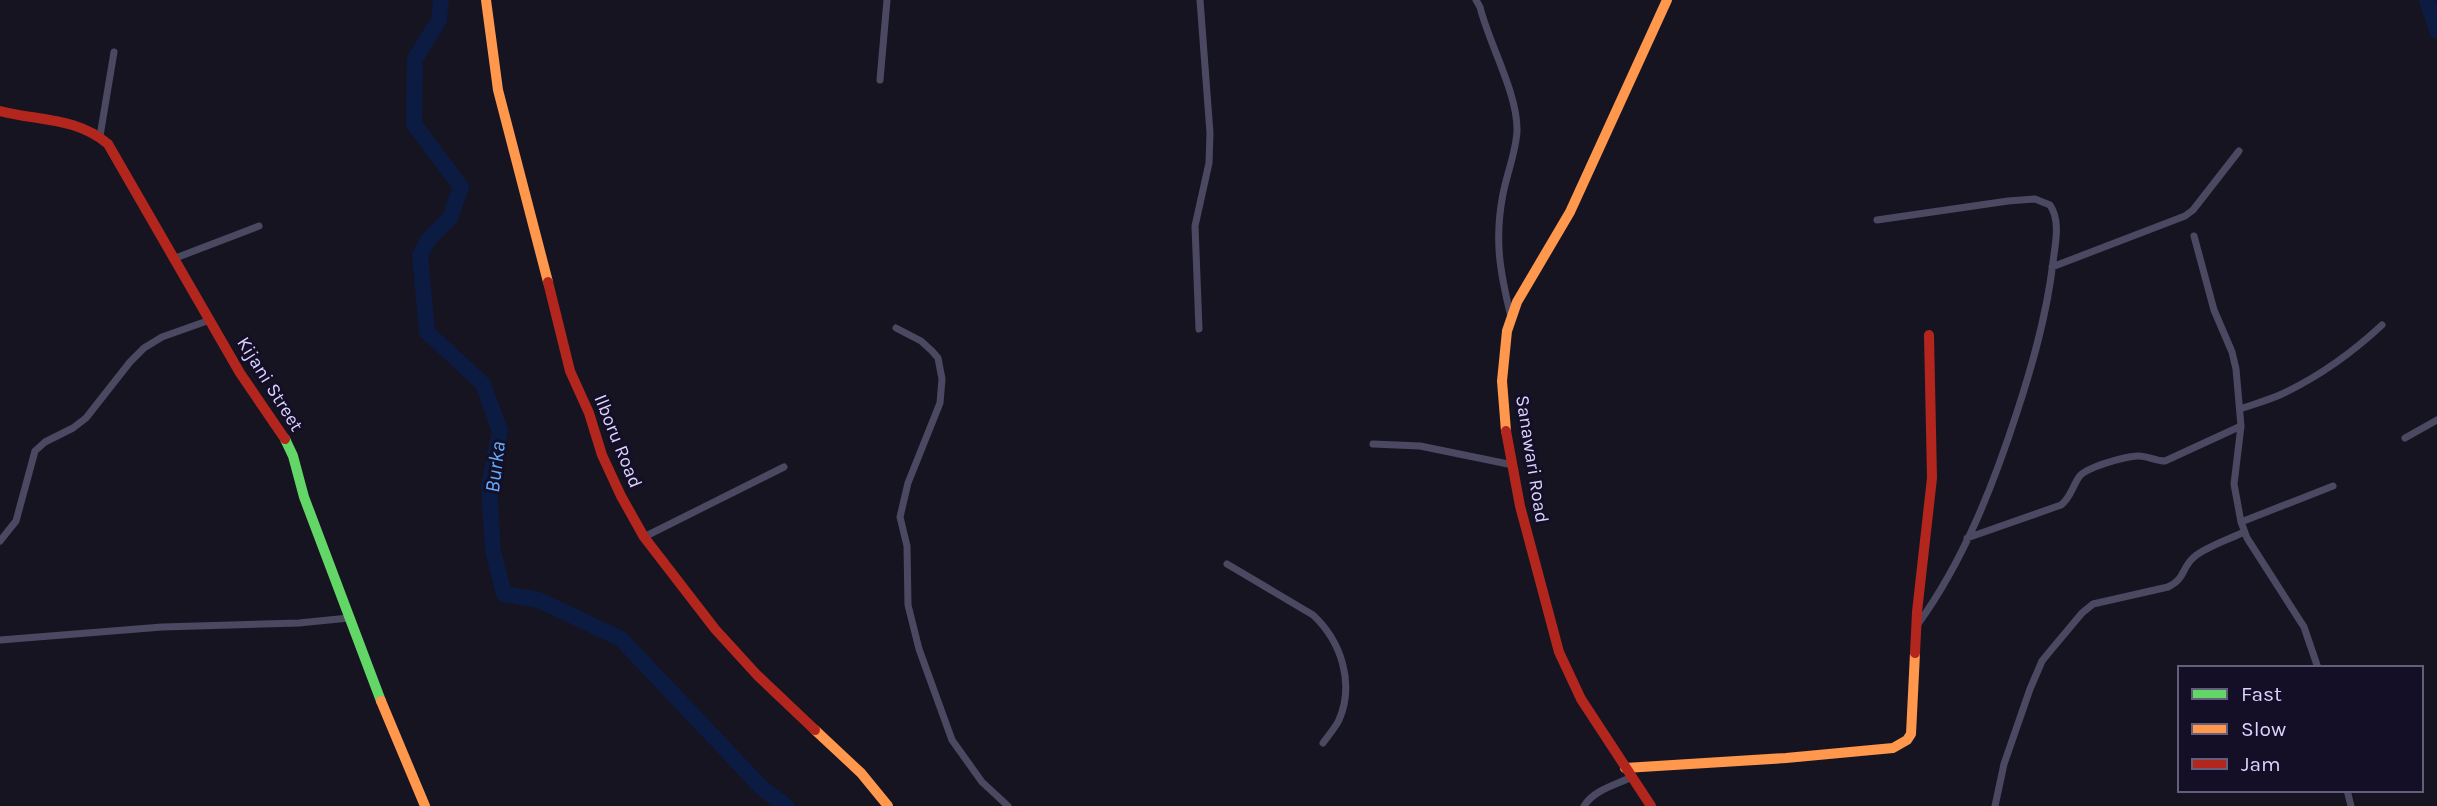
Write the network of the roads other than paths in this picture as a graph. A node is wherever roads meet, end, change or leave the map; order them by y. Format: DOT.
graph roads {
  1 [pos="486,0"];
  2 [pos="887,0"];
  3 [pos="1200,0"];
  4 [pos="1475,0"];
  5 [pos="1667,0"];
  6 [pos="114,52"];
  7 [pos="880,80"];
  8 [pos="0,111"];
  9 [pos="100,136"];
  10 [pos="2239,151"];
  11 [pos="1877,220"];
  12 [pos="259,226"];
  13 [pos="2194,236"];
  14 [pos="173,259"];
  15 [pos="2052,267"];
  16 [pos="1511,317"];
  17 [pos="210,320"];
  18 [pos="2382,325"];
  19 [pos="896,328"];
  20 [pos="1199,329"];
  21 [pos="1929,335"];
  22 [pos="2240,409"];
  23 [pos="2437,420"];
  24 [pos="2241,426"];
  25 [pos="2405,438"];
  26 [pos="1373,444"];
  27 [pos="1513,465"];
  28 [pos="784,467"];
  29 [pos="2333,486"];
  30 [pos="2241,522"];
  31 [pos="2244,532"];
  32 [pos="644,537"];
  33 [pos="1967,538"];
  34 [pos="0,541"];
  35 [pos="1227,564"];
  36 [pos="349,618"];
  37 [pos="1918,624"];
  38 [pos="0,640"];
  39 [pos="2317,666"];
  40 [pos="1323,743"];
  41 [pos="1625,768"];
  42 [pos="1632,778"];
  43 [pos="425,806"];
  44 [pos="888,806"];
  45 [pos="1008,806"];
  46 [pos="1584,806"];
  47 [pos="1651,806"];
  48 [pos="1995,806"];
  1 -- 32 [label="street, Ilboru Road"];
  2 -- 7 [label="street"];
  3 -- 20 [label="street"];
  4 -- 16 [label="street"];
  5 -- 16 [label="street, Sanawari Road"];
  6 -- 9 [label="street"];
  8 -- 9 [label="street"];
  9 -- 14 [label="street, Kijani Street"];
  10 -- 15 [label="street"];
  11 -- 15 [label="street"];
  12 -- 14 [label="street"];
  13 -- 22 [label="street"];
  14 -- 17 [label="street, Kijani Street"];
  15 -- 33 [label="street"];
  16 -- 27 [label="street, Sanawari Road"];
  17 -- 34 [label="street"];
  17 -- 36 [label="street, Kijani Street"];
  18 -- 22 [label="street"];
  19 -- 45 [label="street"];
  21 -- 37 [label="street"];
  22 -- 24 [label="street"];
  23 -- 25 [label="street"];
  24 -- 30 [label="street"];
  24 -- 33 [label="street"];
  26 -- 27 [label="street"];
  27 -- 41 [label="street, Sanawari Road"];
  28 -- 32 [label="street"];
  29 -- 30 [label="street"];
  30 -- 31 [label="street"];
  31 -- 39 [label="street"];
  31 -- 48 [label="street"];
  32 -- 44 [label="street, Ilboru Road"];
  33 -- 37 [label="street"];
  35 -- 40 [label="street"];
  36 -- 38 [label="street"];
  36 -- 43 [label="street, Kijani Street"];
  37 -- 41 [label="street"];
  41 -- 42 [label="street, Sanawari Road"];
  42 -- 46 [label="street"];
  42 -- 47 [label="street, Sanawari Road"];
}
